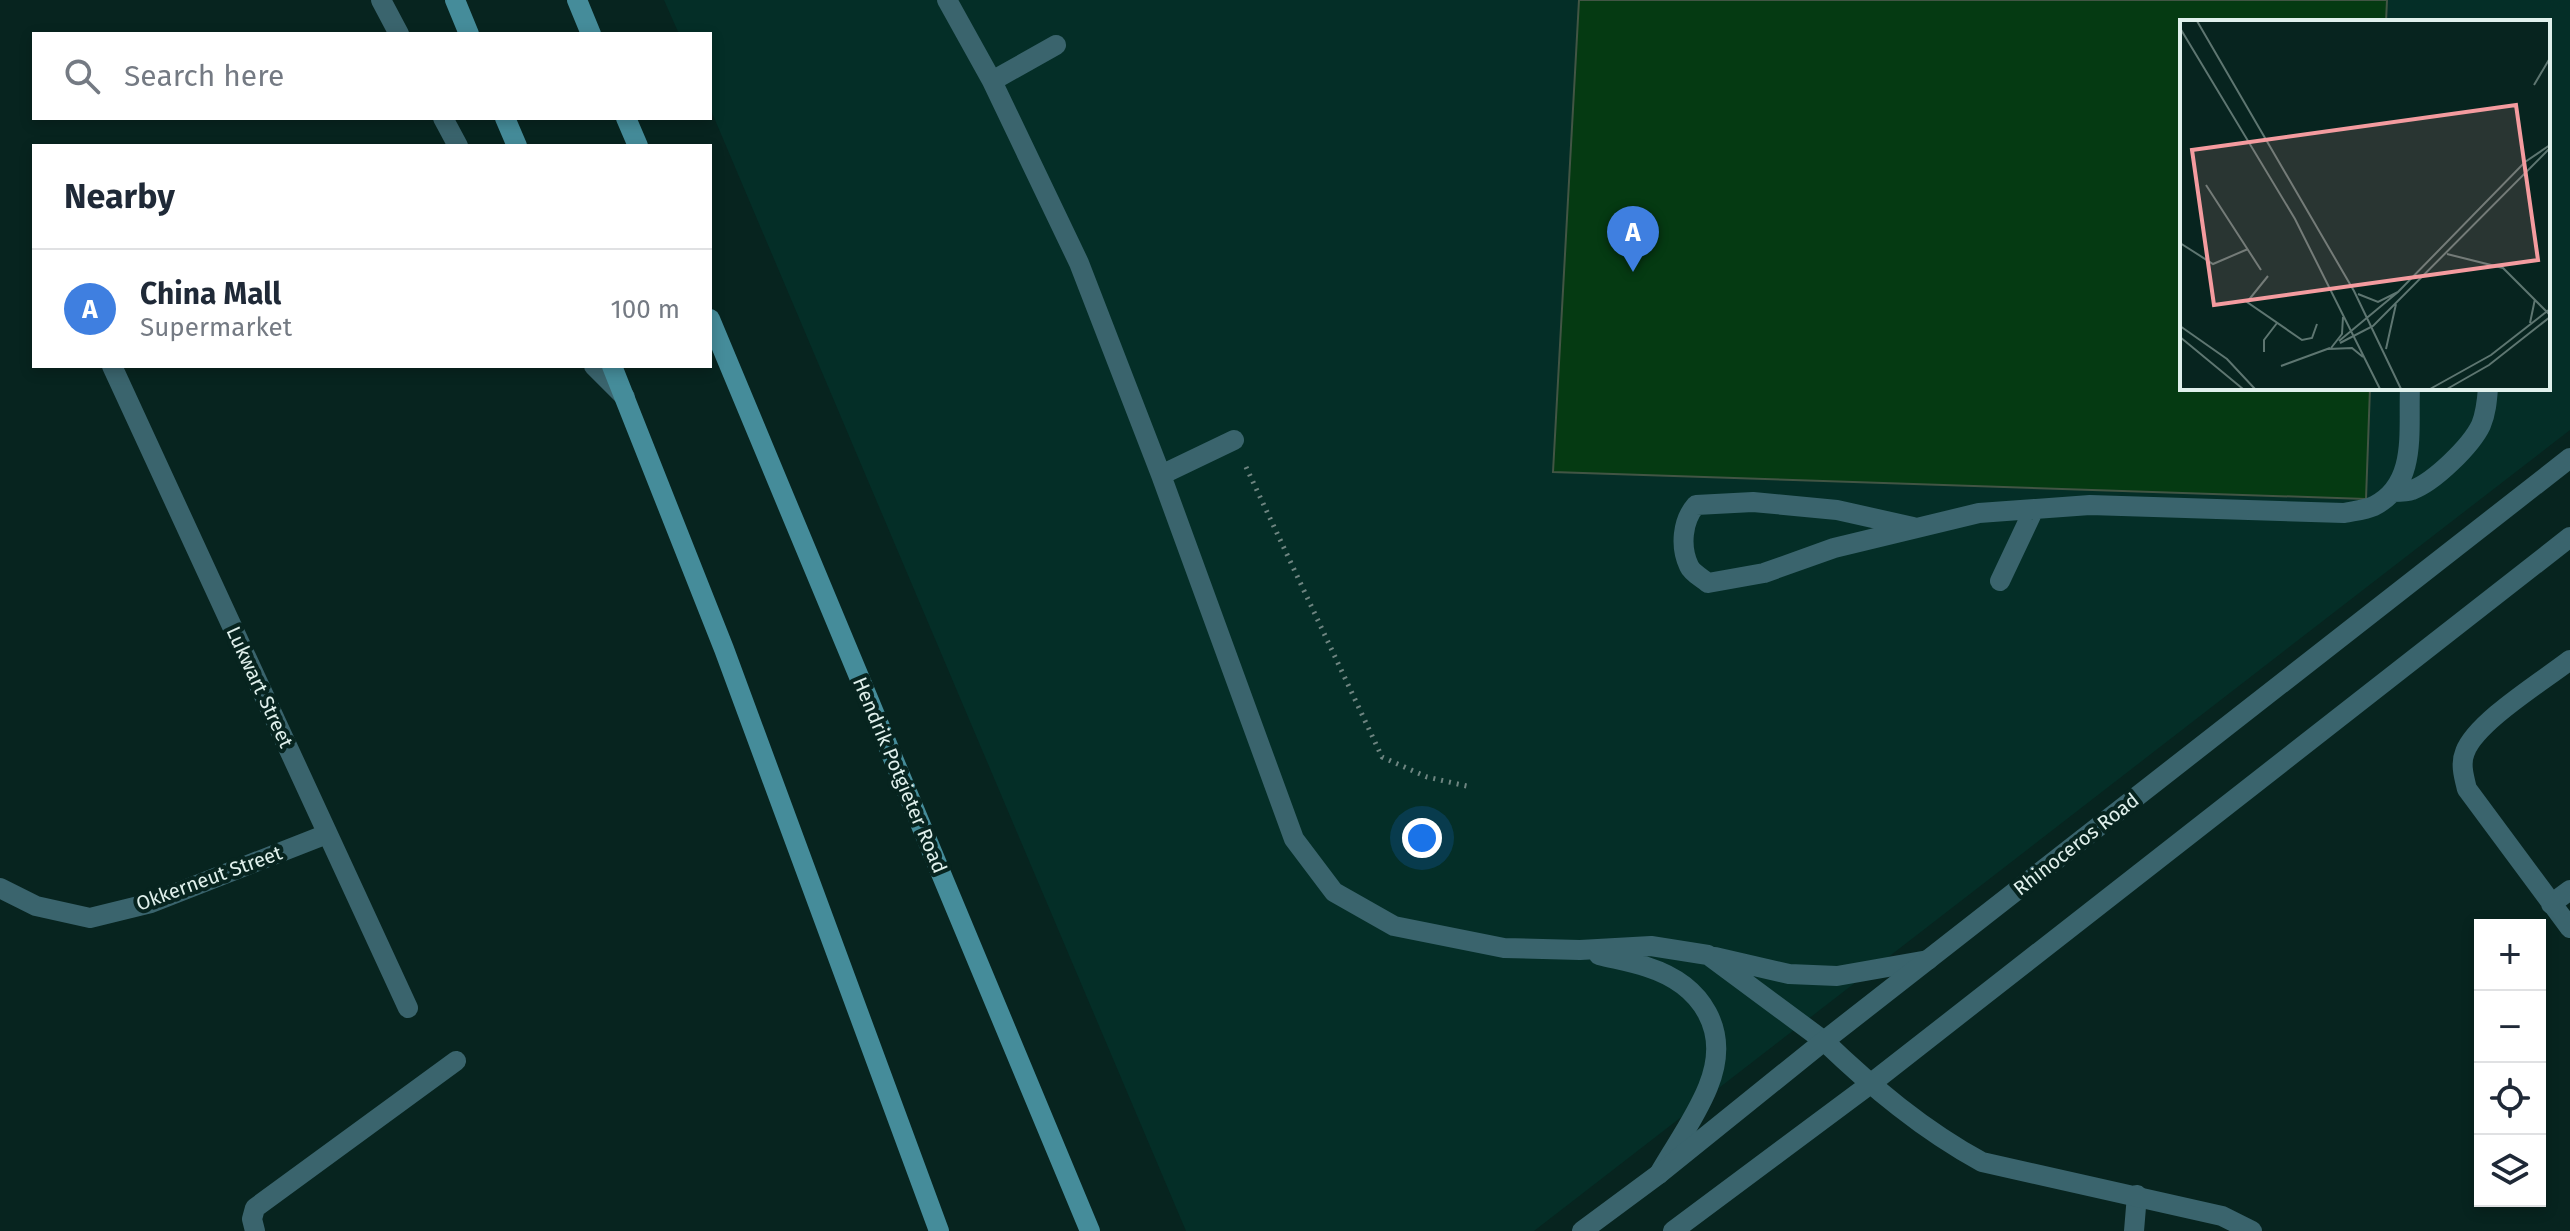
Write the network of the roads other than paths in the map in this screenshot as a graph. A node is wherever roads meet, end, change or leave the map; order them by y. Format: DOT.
graph roads {
  1 [pos="381,0"];
  2 [pos="455,0"];
  3 [pos="577,0"];
  4 [pos="947,0"];
  5 [pos="398,32"];
  6 [pos="468,32"];
  7 [pos="590,32"];
  8 [pos="1056,45"];
  9 [pos="992,81"];
  10 [pos="444,120"];
  11 [pos="506,120"];
  12 [pos="627,120"];
  13 [pos="457,144"];
  14 [pos="516,144"];
  15 [pos="637,144"];
  16 [pos="712,324"];
  17 [pos="113,368"];
  18 [pos="596,368"];
  19 [pos="613,368"];
  20 [pos="2410,390"];
  21 [pos="2488,390"];
  22 [pos="625,397"];
  23 [pos="1234,440"];
  24 [pos="2570,458"];
  25 [pos="1161,475"];
  26 [pos="2393,492"];
  27 [pos="2034,509"];
  28 [pos="1913,527"];
  29 [pos="2570,537"];
  30 [pos="2000,581"];
  31 [pos="2570,660"];
  32 [pos="327,834"];
  33 [pos="0,888"];
  34 [pos="2570,890"];
  35 [pos="2551,904"];
  36 [pos="2570,928"];
  37 [pos="1580,950"];
  38 [pos="1708,955"];
  39 [pos="1928,960"];
  40 [pos="408,1008"];
  41 [pos="1824,1041"];
  42 [pos="456,1061"];
  43 [pos="1869,1085"];
  44 [pos="1659,1174"];
  45 [pos="2137,1195"];
  46 [pos="255,1231"];
  47 [pos="939,1231"];
  48 [pos="1090,1231"];
  49 [pos="1582,1231"];
  50 [pos="1673,1231"];
  51 [pos="2134,1231"];
  52 [pos="2252,1231"];
  1 -- 5 [label="street"];
  2 -- 6 [label="main road"];
  3 -- 7 [label="main road"];
  4 -- 9 [label="street"];
  8 -- 9 [label="street"];
  9 -- 25 [label="street"];
  10 -- 13 [label="street"];
  11 -- 14 [label="main road"];
  12 -- 15 [label="main road"];
  16 -- 48 [label="main road, Hendrik Potgieter Road"];
  17 -- 32 [label="street, Lukwart Street"];
  18 -- 22 [label="street"];
  19 -- 22 [label="main road"];
  20 -- 26 [label="street"];
  21 -- 26 [label="street"];
  22 -- 47 [label="main road"];
  23 -- 25 [label="street"];
  24 -- 39 [label="street, Rhinoceros Road"];
  25 -- 37 [label="street"];
  26 -- 27 [label="street"];
  27 -- 28 [label="street"];
  27 -- 30 [label="street"];
  28 -- 28 [label="street"];
  29 -- 43 [label="street"];
  31 -- 35 [label="street"];
  32 -- 33 [label="street, Okkerneut Street"];
  32 -- 40 [label="street, Lukwart Street"];
  34 -- 35 [label="street"];
  35 -- 36 [label="street"];
  37 -- 38 [label="street"];
  37 -- 44 [label="street"];
  38 -- 39 [label="street"];
  38 -- 41 [label="street"];
  39 -- 41 [label="street, Rhinoceros Road"];
  41 -- 43 [label="street"];
  41 -- 44 [label="street, Rhinoceros Road"];
  42 -- 46 [label="street"];
  43 -- 45 [label="street"];
  43 -- 50 [label="street"];
  44 -- 49 [label="street, Rhinoceros Road"];
  45 -- 51 [label="street"];
  45 -- 52 [label="street"];
}
